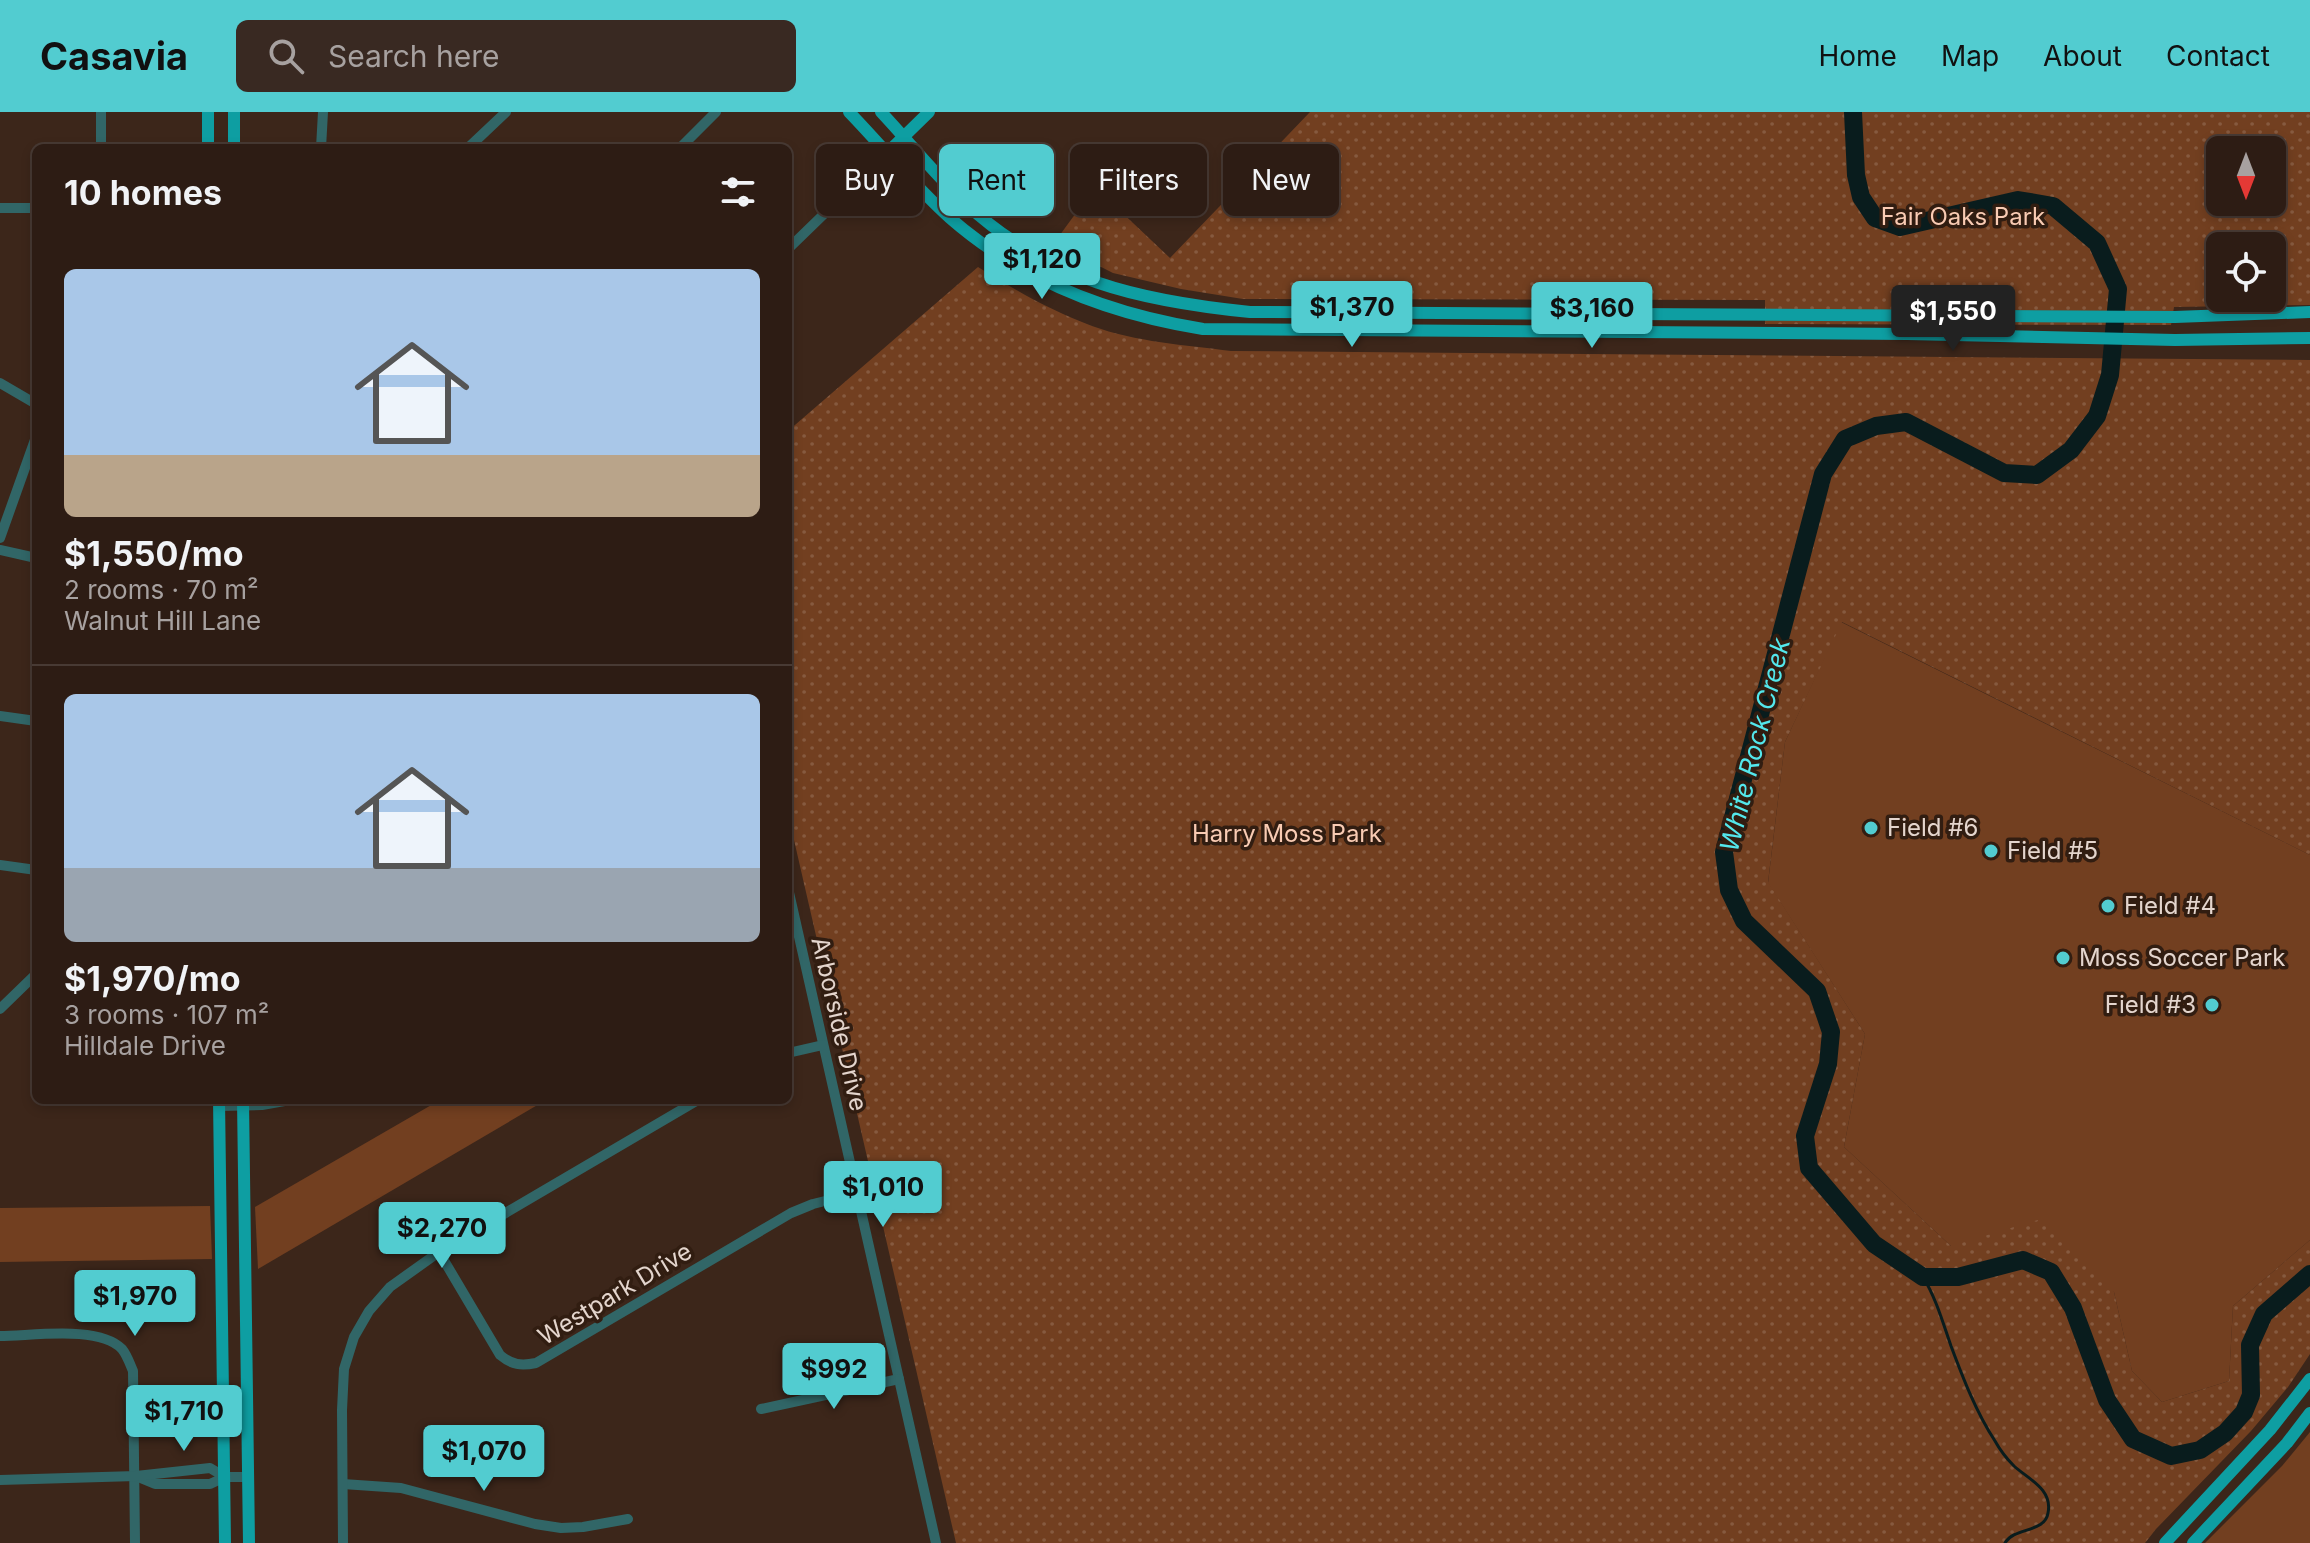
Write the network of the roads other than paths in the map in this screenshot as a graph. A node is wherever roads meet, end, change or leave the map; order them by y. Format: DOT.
graph roads {
  1 [pos="101,112"];
  2 [pos="208,112"];
  3 [pos="234,112"];
  4 [pos="323,112"];
  5 [pos="506,112"];
  6 [pos="849,112"];
  7 [pos="881,112"];
  8 [pos="929,112"];
  9 [pos="716,113"];
  10 [pos="903,136"];
  11 [pos="101,144"];
  12 [pos="208,144"];
  13 [pos="234,144"];
  14 [pos="321,144"];
  15 [pos="472,144"];
  16 [pos="684,144"];
  17 [pos="880,144"];
  18 [pos="896,144"];
  19 [pos="923,189"];
  20 [pos="0,208"];
  21 [pos="32,208"];
  22 [pos="822,216"];
  23 [pos="792,245"];
  24 [pos="2310,312"];
  25 [pos="2310,338"];
  26 [pos="0,383"];
  27 [pos="32,402"];
  28 [pos="32,448"];
  29 [pos="0,538"];
  30 [pos="0,550"];
  31 [pos="32,557"];
  32 [pos="0,716"];
  33 [pos="32,720"];
  34 [pos="0,865"];
  35 [pos="32,869"];
  36 [pos="792,906"];
  37 [pos="32,978"];
  38 [pos="0,1009"];
  39 [pos="823,1045"];
  40 [pos="792,1052"];
  41 [pos="219,1104"];
  42 [pos="243,1104"];
  43 [pos="691,1104"];
  44 [pos="857,1193"];
  45 [pos="439,1252"];
  46 [pos="0,1336"];
  47 [pos="899,1379"];
  48 [pos="2310,1379"];
  49 [pos="761,1409"];
  50 [pos="2310,1413"];
  51 [pos="136,1476"];
  52 [pos="225,1477"];
  53 [pos="249,1477"];
  54 [pos="0,1480"];
  55 [pos="343,1484"];
  56 [pos="628,1519"];
  57 [pos="135,1543"];
  58 [pos="225,1543"];
  59 [pos="249,1543"];
  60 [pos="343,1543"];
  61 [pos="936,1543"];
  62 [pos="2165,1543"];
  63 [pos="2193,1543"];
  1 -- 11 [label="street"];
  2 -- 12 [label="main road"];
  3 -- 13 [label="main road"];
  4 -- 14 [label="street"];
  5 -- 15 [label="street"];
  6 -- 17 [label="main road"];
  7 -- 10 [label="main road"];
  8 -- 10 [label="main road"];
  9 -- 16 [label="street"];
  10 -- 18 [label="main road"];
  10 -- 24 [label="main road"];
  19 -- 25 [label="main road"];
  20 -- 21 [label="street"];
  22 -- 23 [label="street"];
  26 -- 27 [label="street"];
  28 -- 29 [label="street"];
  30 -- 31 [label="street"];
  32 -- 33 [label="street"];
  34 -- 35 [label="street"];
  36 -- 39 [label="street, Arborside Drive"];
  37 -- 38 [label="street"];
  39 -- 40 [label="street"];
  39 -- 44 [label="street, Arborside Drive"];
  41 -- 52 [label="main road"];
  42 -- 53 [label="main road"];
  43 -- 45 [label="street"];
  44 -- 45 [label="street, Westpark Drive"];
  44 -- 47 [label="street, Arborside Drive"];
  45 -- 55 [label="street"];
  46 -- 51 [label="street"];
  47 -- 49 [label="street"];
  47 -- 61 [label="street, Arborside Drive"];
  48 -- 62 [label="main road"];
  50 -- 63 [label="main road"];
  51 -- 52 [label="street"];
  51 -- 54 [label="street"];
  51 -- 57 [label="street"];
  52 -- 53 [label="street"];
  52 -- 58 [label="main road"];
  53 -- 59 [label="main road"];
  55 -- 56 [label="street"];
  55 -- 60 [label="street"];
}
